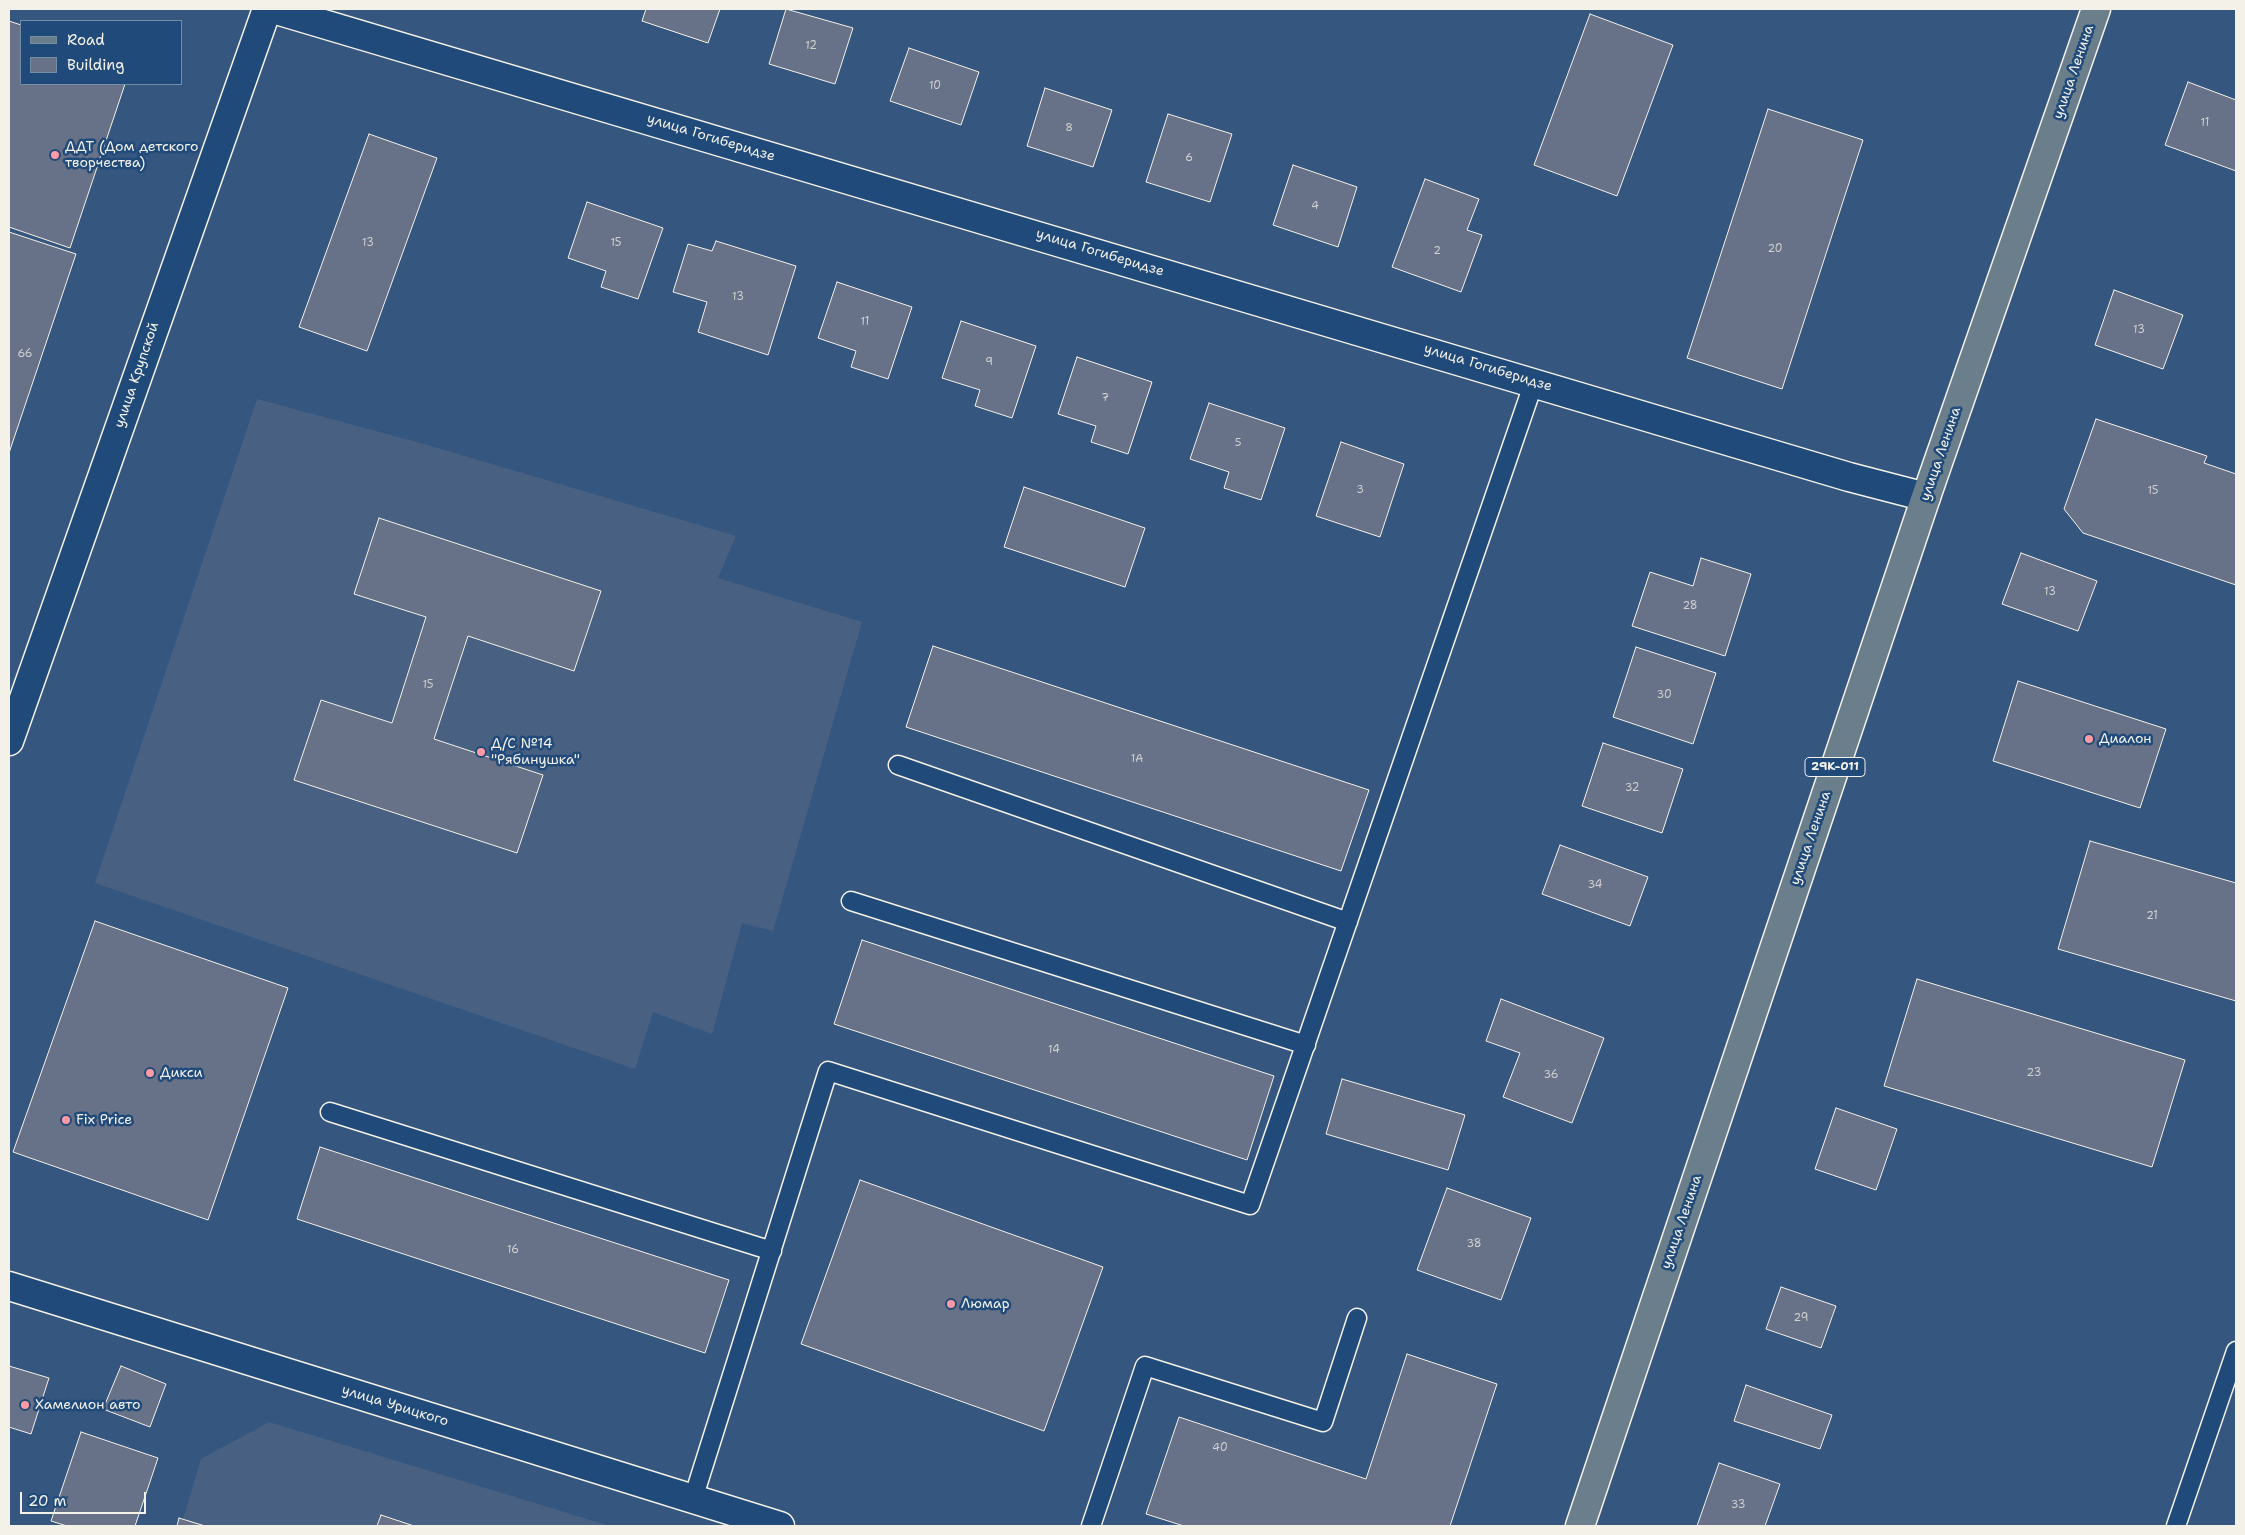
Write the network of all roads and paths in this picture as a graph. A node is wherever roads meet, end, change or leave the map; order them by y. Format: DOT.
graph roads {
  1 [pos="267,9"];
  2 [pos="274,9"];
  3 [pos="2096,9"];
  4 [pos="1534,382"];
  5 [pos="1926,497"];
  6 [pos="9,741"];
  7 [pos="898,765"];
  8 [pos="851,901"];
  9 [pos="1348,922"];
  10 [pos="1306,1045"];
  11 [pos="330,1112"];
  12 [pos="772,1251"];
  13 [pos="9,1286"];
  14 [pos="1358,1318"];
  15 [pos="2236,1351"];
  16 [pos="694,1499"];
  17 [pos="780,1526"];
  18 [pos="1091,1526"];
  19 [pos="1580,1526"];
  20 [pos="2176,1526"];
  1 -- 6 [label="street, улица Крупской"];
  2 -- 4 [label="street, улица Гогиберидзе"];
  3 -- 5 [label="main road, улица Ленина / 29К-011"];
  4 -- 5 [label="street, улица Гогиберидзе"];
  4 -- 9 [label="lane"];
  5 -- 19 [label="main road, улица Ленина / 29К-011"];
  7 -- 9 [label="lane"];
  8 -- 10 [label="lane"];
  9 -- 10 [label="lane"];
  10 -- 12 [label="lane"];
  11 -- 12 [label="lane"];
  12 -- 16 [label="lane"];
  13 -- 16 [label="street, улица Урицкого"];
  14 -- 18 [label="lane"];
  15 -- 20 [label="lane"];
  16 -- 17 [label="street, улица Урицкого"];
}
